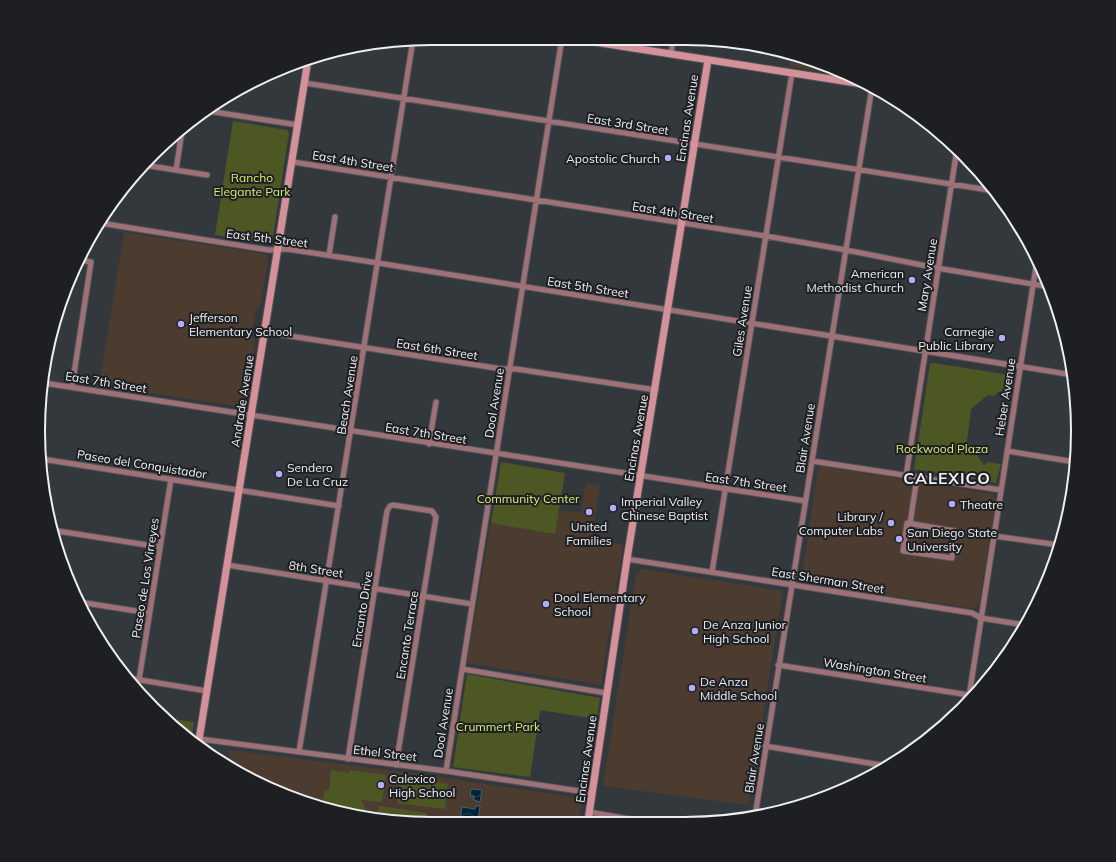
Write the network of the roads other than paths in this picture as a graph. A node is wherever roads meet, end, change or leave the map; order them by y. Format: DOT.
graph roads {
  1 [pos="561,45"];
  2 [pos="614,45"];
  3 [pos="672,45"];
  4 [pos="412,46"];
  5 [pos="671,54"];
  6 [pos="708,60"];
  7 [pos="307,65"];
  8 [pos="792,73"];
  9 [pos="850,82"];
  10 [pos="305,83"];
  11 [pos="871,93"];
  12 [pos="404,98"];
  13 [pos="214,112"];
  14 [pos="549,122"];
  15 [pos="298,125"];
  16 [pos="181,137"];
  17 [pos="694,145"];
  18 [pos="956,156"];
  19 [pos="778,158"];
  20 [pos="293,162"];
  21 [pos="150,166"];
  22 [pos="176,170"];
  23 [pos="859,170"];
  24 [pos="207,174"];
  25 [pos="392,177"];
  26 [pos="951,185"];
  27 [pos="986,190"];
  28 [pos="536,200"];
  29 [pos="335,217"];
  30 [pos="682,223"];
  31 [pos="106,224"];
  32 [pos="766,236"];
  33 [pos="278,250"];
  34 [pos="846,250"];
  35 [pos="329,255"];
  36 [pos="85,261"];
  37 [pos="378,263"];
  38 [pos="937,268"];
  39 [pos="1035,269"];
  40 [pos="1033,284"];
  41 [pos="523,286"];
  42 [pos="1043,286"];
  43 [pos="668,310"];
  44 [pos="752,323"];
  45 [pos="264,332"];
  46 [pos="833,336"];
  47 [pos="364,348"];
  48 [pos="925,352"];
  49 [pos="1020,367"];
  50 [pos="510,369"];
  51 [pos="1067,374"];
  52 [pos="48,384"];
  53 [pos="72,387"];
  54 [pos="656,390"];
  55 [pos="436,402"];
  56 [pos="252,415"];
  57 [pos="351,431"];
  58 [pos="429,444"];
  59 [pos="1007,451"];
  60 [pos="496,454"];
  61 [pos="46,460"];
  62 [pos="812,461"];
  63 [pos="1070,461"];
  64 [pos="641,476"];
  65 [pos="906,476"];
  66 [pos="918,477"];
  67 [pos="171,479"];
  68 [pos="725,489"];
  69 [pos="239,490"];
  70 [pos="1001,490"];
  71 [pos="805,501"];
  72 [pos="338,506"];
  73 [pos="432,511"];
  74 [pos="910,524"];
  75 [pos="58,531"];
  76 [pos="994,536"];
  77 [pos="1054,544"];
  78 [pos="160,547"];
  79 [pos="627,559"];
  80 [pos="227,565"];
  81 [pos="712,572"];
  82 [pos="326,581"];
  83 [pos="792,585"];
  84 [pos="376,589"];
  85 [pos="423,596"];
  86 [pos="86,603"];
  87 [pos="472,604"];
  88 [pos="149,613"];
  89 [pos="981,618"];
  90 [pos="1019,624"];
  91 [pos="778,665"];
  92 [pos="462,669"];
  93 [pos="136,679"];
  94 [pos="139,680"];
  95 [pos="207,691"];
  96 [pos="969,692"];
  97 [pos="606,693"];
  98 [pos="967,695"];
  99 [pos="199,739"];
  100 [pos="204,742"];
  101 [pos="766,746"];
  102 [pos="299,752"];
  103 [pos="348,758"];
  104 [pos="396,765"];
  105 [pos="879,765"];
  106 [pos="446,771"];
  107 [pos="592,793"];
  108 [pos="756,811"];
  109 [pos="589,812"];
  110 [pos="588,817"];
  111 [pos="617,817"];
  1 -- 14 [label="street, Dool Avenue"];
  2 -- 5 [label="street"];
  3 -- 5 [label="street"];
  4 -- 12 [label="street, Beach Avenue"];
  5 -- 6 [label="street"];
  6 -- 8 [label="street"];
  6 -- 17 [label="street, Encinas Avenue"];
  7 -- 10 [label="street, Andrade Avenue"];
  8 -- 9 [label="street"];
  8 -- 19 [label="street, Giles Avenue"];
  10 -- 12 [label="street, East 3rd Street"];
  10 -- 15 [label="street, Andrade Avenue"];
  11 -- 23 [label="street, Blair Avenue"];
  12 -- 14 [label="street, East 3rd Street"];
  12 -- 25 [label="street, Beach Avenue"];
  13 -- 15 [label="street"];
  14 -- 17 [label="street, East 3rd Street"];
  14 -- 28 [label="street, Dool Avenue"];
  15 -- 20 [label="street, Andrade Avenue"];
  16 -- 22 [label="street"];
  17 -- 19 [label="street, East 3rd Street"];
  17 -- 30 [label="street, Encinas Avenue"];
  18 -- 26 [label="street, Mary Avenue"];
  19 -- 23 [label="street, East 3rd Street"];
  19 -- 32 [label="street, Giles Avenue"];
  20 -- 25 [label="street, East 4th Street"];
  20 -- 33 [label="street, Andrade Avenue"];
  21 -- 22 [label="street"];
  22 -- 24 [label="street"];
  23 -- 26 [label="street, East 3rd Street"];
  23 -- 34 [label="street, Blair Avenue"];
  25 -- 28 [label="street, East 4th Street"];
  25 -- 37 [label="street, Beach Avenue"];
  26 -- 27 [label="street, East 3rd Street"];
  26 -- 38 [label="street, Mary Avenue"];
  28 -- 30 [label="street, East 4th Street"];
  28 -- 41 [label="street, Dool Avenue"];
  29 -- 35 [label="street"];
  30 -- 32 [label="street, East 4th Street"];
  30 -- 43 [label="street, Encinas Avenue"];
  31 -- 33 [label="street, East 5th Street"];
  32 -- 34 [label="street, East 4th Street"];
  32 -- 44 [label="street, Giles Avenue"];
  33 -- 35 [label="street, East 5th Street"];
  33 -- 45 [label="street, Andrade Avenue"];
  34 -- 38 [label="street, East 4th Street"];
  34 -- 46 [label="street, Blair Avenue"];
  35 -- 37 [label="street, East 5th Street"];
  36 -- 53 [label="street"];
  37 -- 41 [label="street, East 5th Street"];
  37 -- 47 [label="street, Beach Avenue"];
  38 -- 40 [label="street, East 4th Street"];
  38 -- 48 [label="street, Mary Avenue"];
  39 -- 40 [label="street, Heber Avenue"];
  40 -- 42 [label="street, East 4th Street"];
  40 -- 49 [label="street, Heber Avenue"];
  41 -- 43 [label="street, East 5th Street"];
  41 -- 50 [label="street, Dool Avenue"];
  43 -- 44 [label="street, East 5th Street"];
  43 -- 54 [label="street, Encinas Avenue"];
  44 -- 46 [label="street, East 5th Street"];
  44 -- 68 [label="street, Giles Avenue"];
  45 -- 47 [label="street, East 6th Street"];
  45 -- 56 [label="street, Andrade Avenue"];
  46 -- 48 [label="street, East 5th Street"];
  46 -- 62 [label="street, Blair Avenue"];
  47 -- 50 [label="street, East 6th Street"];
  47 -- 57 [label="street, Beach Avenue"];
  48 -- 49 [label="street, East 5th Street"];
  48 -- 65 [label="street, Mary Avenue"];
  49 -- 51 [label="street, East 5th Street"];
  49 -- 59 [label="street, Heber Avenue"];
  50 -- 54 [label="street, East 6th Street"];
  50 -- 60 [label="street, Dool Avenue"];
  52 -- 53 [label="street, East 7th Street"];
  53 -- 56 [label="street, East 7th Street"];
  54 -- 64 [label="street, Encinas Avenue"];
  55 -- 58 [label="street"];
  56 -- 57 [label="street, East 7th Street"];
  56 -- 69 [label="street, Andrade Avenue"];
  57 -- 58 [label="street, East 7th Street"];
  57 -- 72 [label="street, Beach Avenue"];
  58 -- 60 [label="street, East 7th Street"];
  59 -- 63 [label="street"];
  59 -- 70 [label="street, Heber Avenue"];
  60 -- 64 [label="street, East 7th Street"];
  60 -- 87 [label="street, Dool Avenue"];
  61 -- 67 [label="street, Paseo del Conquistador"];
  62 -- 65 [label="street"];
  62 -- 71 [label="street, Blair Avenue"];
  64 -- 68 [label="street, East 7th Street"];
  64 -- 79 [label="street, Encinas Avenue"];
  65 -- 66 [label="street"];
  66 -- 70 [label="street"];
  66 -- 74 [label="street"];
  67 -- 69 [label="street, Paseo del Conquistador"];
  67 -- 78 [label="street, Paseo de Los Virreyes"];
  68 -- 71 [label="street, East 7th Street"];
  68 -- 81 [label="street, Giles Avenue"];
  69 -- 72 [label="street"];
  69 -- 80 [label="street, Andrade Avenue"];
  70 -- 76 [label="street, Heber Avenue"];
  71 -- 83 [label="street, Blair Avenue"];
  72 -- 82 [label="street, Beach Avenue"];
  73 -- 84 [label="street, Encanto Drive"];
  73 -- 85 [label="street, Encanto Terrace"];
  74 -- 74 [label="street"];
  75 -- 78 [label="street"];
  76 -- 77 [label="street"];
  76 -- 89 [label="street, Heber Avenue"];
  78 -- 88 [label="street, Paseo de Los Virreyes"];
  79 -- 81 [label="street, East Sherman Street"];
  79 -- 97 [label="street, Encinas Avenue"];
  80 -- 82 [label="street, 8th Street"];
  80 -- 95 [label="street, Andrade Avenue"];
  81 -- 83 [label="street, East Sherman Street"];
  82 -- 84 [label="street, 8th Street"];
  82 -- 102 [label="street, Beach Avenue"];
  83 -- 89 [label="street, East Sherman Street"];
  83 -- 91 [label="street, Blair Avenue"];
  84 -- 85 [label="street, 8th Street"];
  84 -- 103 [label="street, Encanto Drive"];
  85 -- 87 [label="street, 8th Street"];
  85 -- 104 [label="street, Encanto Terrace"];
  86 -- 88 [label="street"];
  87 -- 92 [label="street, Dool Avenue"];
  88 -- 94 [label="street, Paseo de Los Virreyes"];
  89 -- 90 [label="street, East Sherman Street"];
  89 -- 96 [label="street, Heber Avenue"];
  91 -- 98 [label="street, Washington Street"];
  91 -- 101 [label="street, Blair Avenue"];
  92 -- 97 [label="street"];
  92 -- 106 [label="street, Dool Avenue"];
  93 -- 94 [label="street"];
  94 -- 95 [label="street"];
  95 -- 99 [label="street, Andrade Avenue"];
  97 -- 107 [label="street, Encinas Avenue"];
  100 -- 102 [label="street, Ethel Street"];
  101 -- 105 [label="street"];
  101 -- 108 [label="street, Blair Avenue"];
  102 -- 103 [label="street, Ethel Street"];
  103 -- 104 [label="street, Ethel Street"];
  104 -- 106 [label="street, Ethel Street"];
  106 -- 107 [label="street, Ethel Street"];
  107 -- 109 [label="street, Encinas Avenue"];
  109 -- 110 [label="street, Encinas Avenue"];
  109 -- 111 [label="street"];
}
